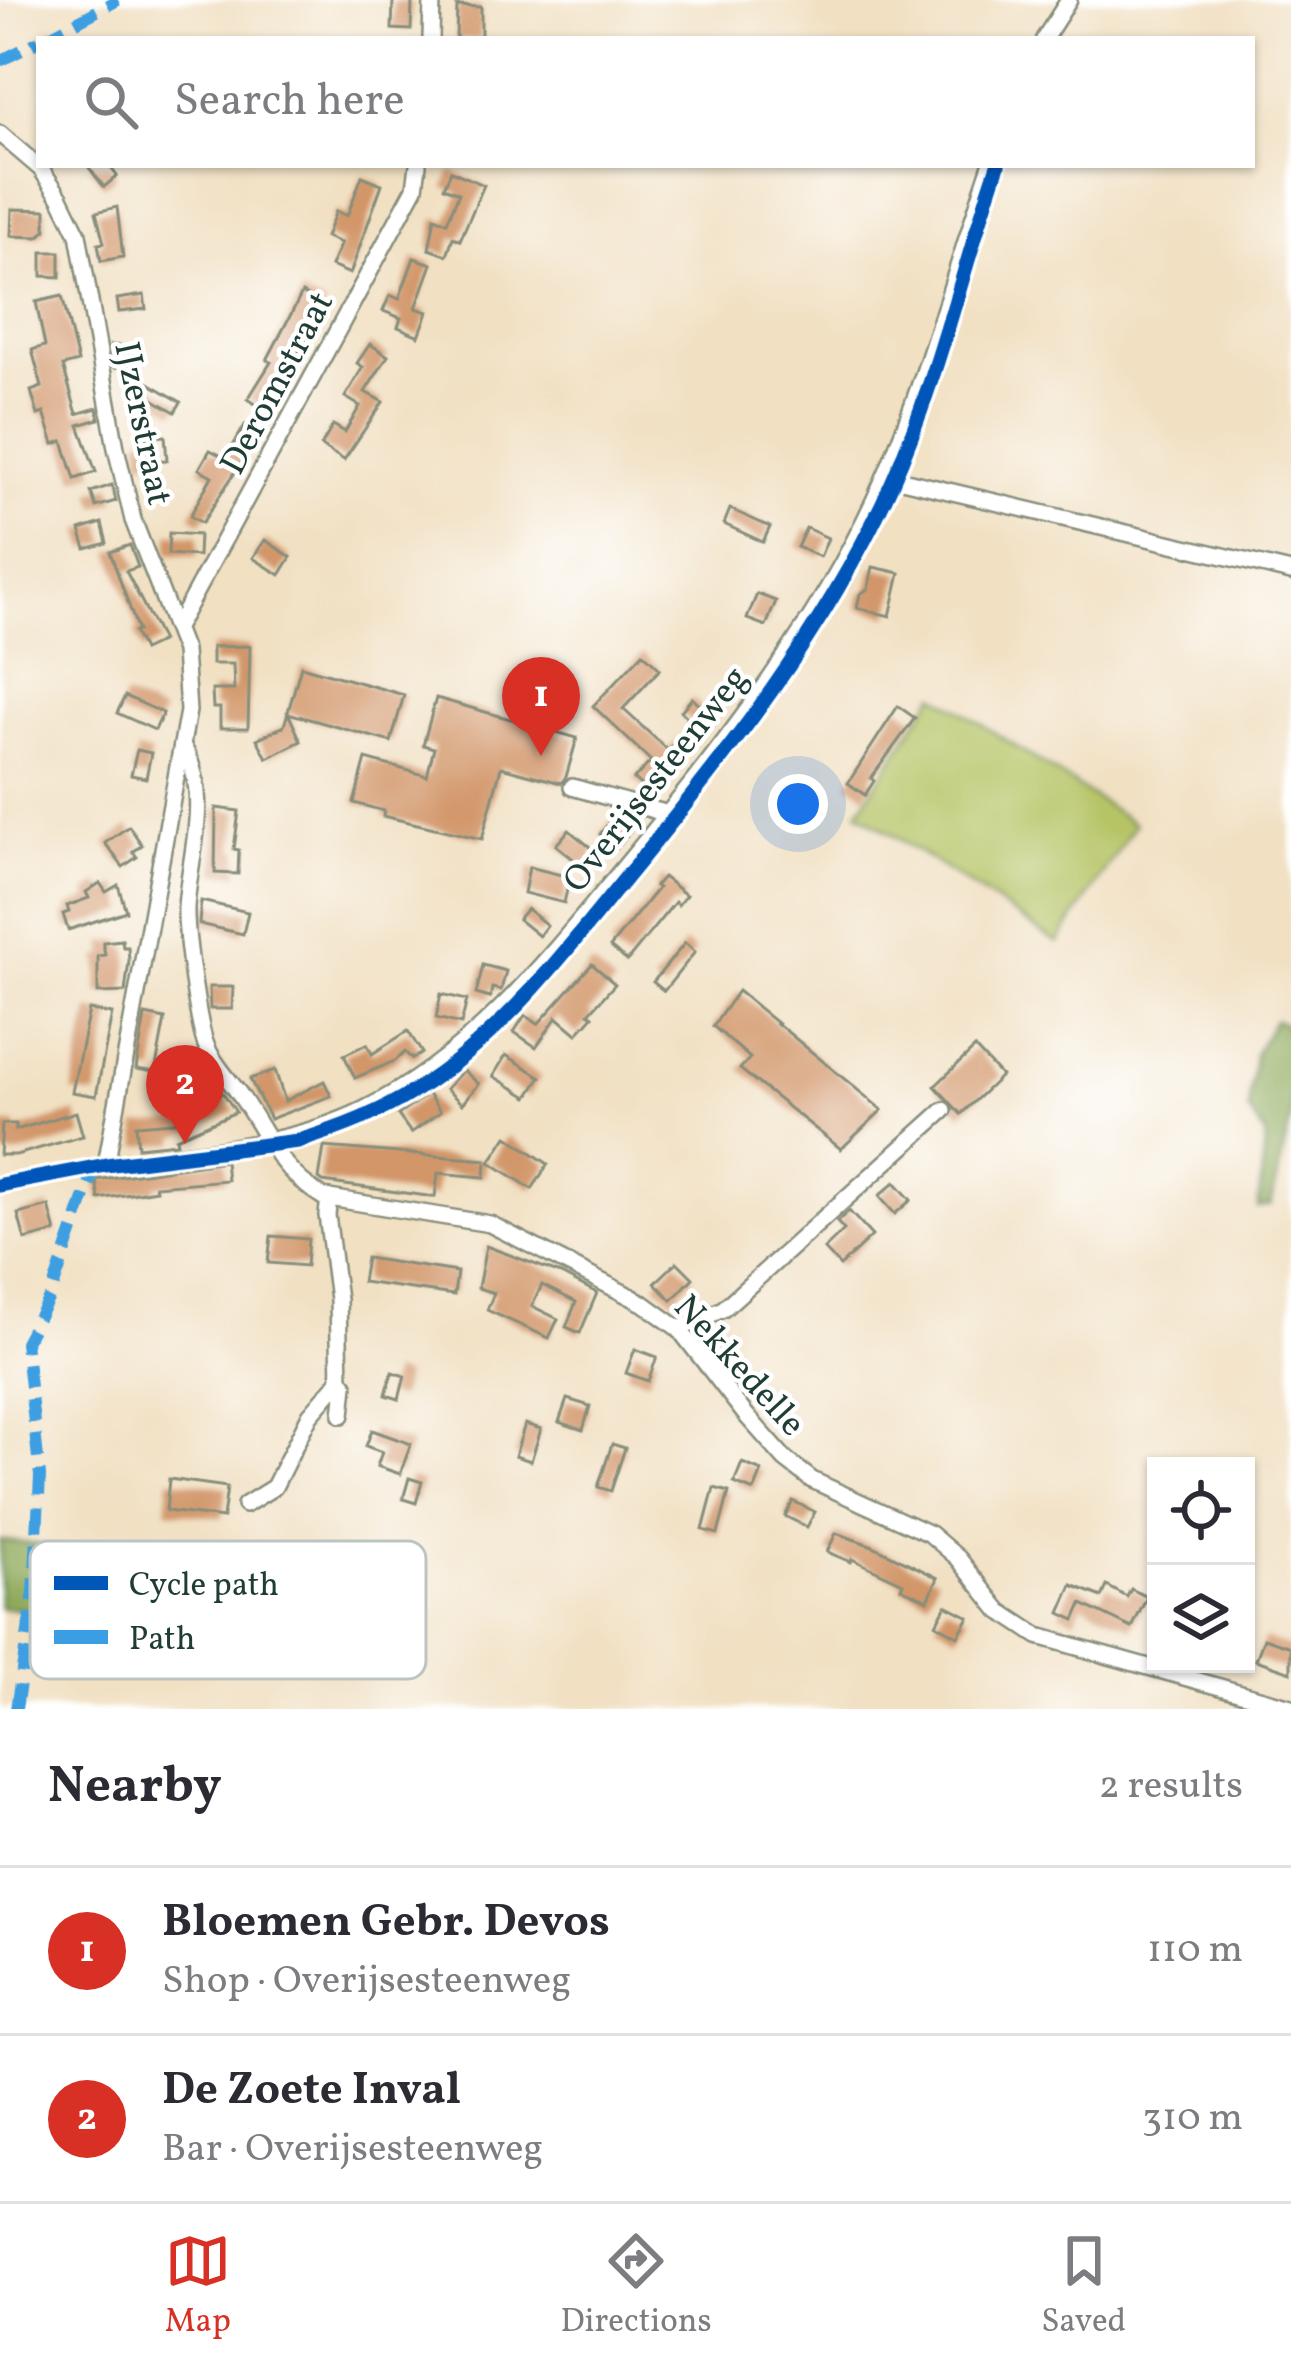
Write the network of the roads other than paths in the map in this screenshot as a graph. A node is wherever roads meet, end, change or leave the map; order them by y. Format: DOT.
graph roads {
  1 [pos="432,0"];
  2 [pos="1069,0"];
  3 [pos="431,36"];
  4 [pos="1046,36"];
  5 [pos="0,134"];
  6 [pos="36,165"];
  7 [pos="40,168"];
  8 [pos="418,168"];
  9 [pos="991,168"];
  10 [pos="885,476"];
  11 [pos="1291,572"];
  12 [pos="177,626"];
  13 [pos="182,745"];
  14 [pos="572,787"];
  15 [pos="668,814"];
  16 [pos="944,1110"];
  17 [pos="266,1143"];
  18 [pos="106,1165"];
  19 [pos="0,1185"];
  20 [pos="328,1198"];
  21 [pos="679,1329"];
  22 [pos="340,1380"];
  23 [pos="342,1415"];
  24 [pos="245,1505"];
  25 [pos="1291,1707"];
  1 -- 3 [label="street"];
  2 -- 4 [label="street"];
  5 -- 6 [label="street, IJzerstraat"];
  7 -- 12 [label="street, IJzerstraat"];
  8 -- 12 [label="street, Deromstraat"];
  9 -- 10 [label="street, Overijsesteenweg"];
  10 -- 11 [label="street"];
  10 -- 15 [label="street, Overijsesteenweg"];
  12 -- 13 [label="street, IJzerstraat"];
  13 -- 17 [label="street, Nekkedelle"];
  13 -- 18 [label="street"];
  14 -- 15 [label="street"];
  15 -- 17 [label="street, Overijsesteenweg"];
  16 -- 21 [label="street"];
  17 -- 18 [label="street, Overijsesteenweg"];
  17 -- 20 [label="street, Nekkedelle"];
  18 -- 19 [label="street, Overijsesteenweg"];
  20 -- 21 [label="street, Nekkedelle"];
  20 -- 22 [label="street"];
  21 -- 25 [label="street, Nekkedelle"];
  22 -- 23 [label="street"];
  22 -- 24 [label="street"];
}
